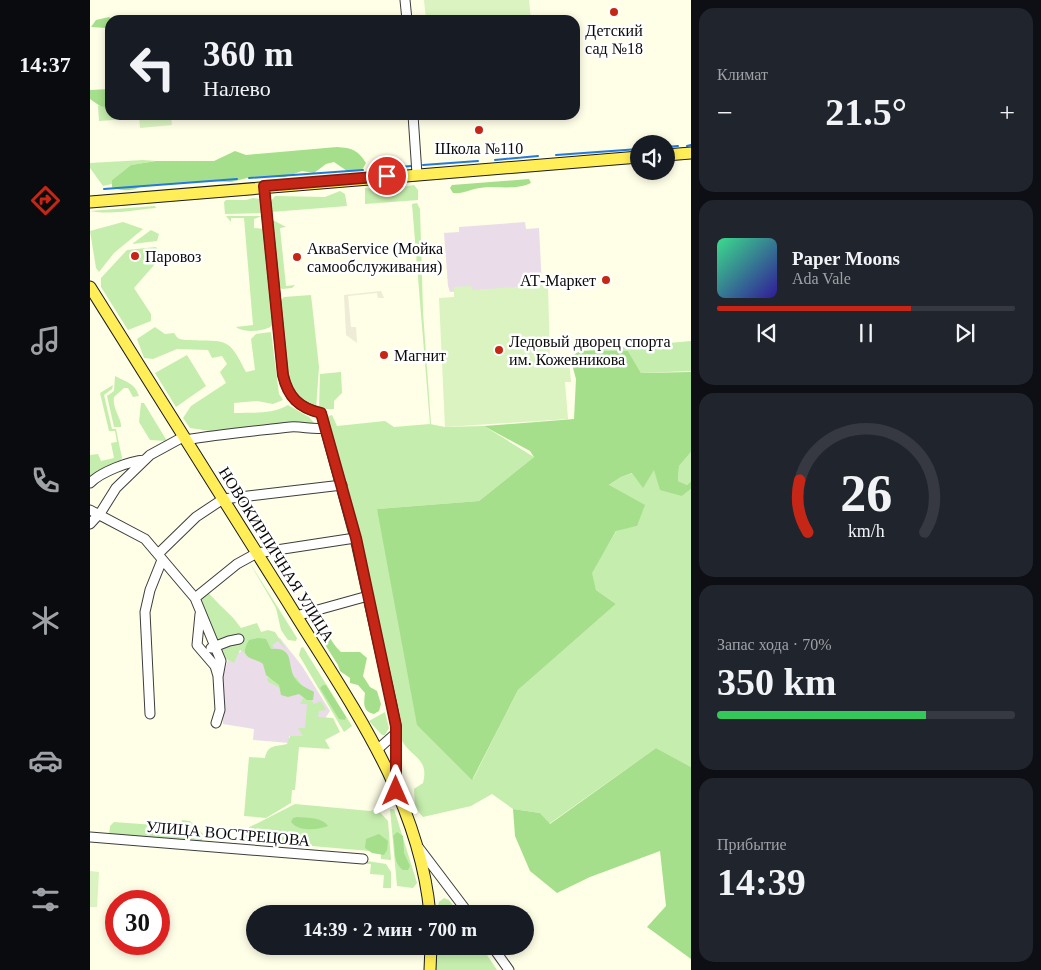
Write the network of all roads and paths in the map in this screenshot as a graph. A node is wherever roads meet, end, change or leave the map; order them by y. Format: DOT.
graph roads {
  1 [pos="405,0"];
  2 [pos="406,15"];
  3 [pos="413,120"];
  4 [pos="691,153"];
  5 [pos="675,154"];
  6 [pos="630,158"];
  7 [pos="418,174"];
  8 [pos="264,186"];
  9 [pos="90,202"];
  10 [pos="90,287"];
  11 [pos="325,428"];
  12 [pos="184,438"];
  13 [pos="145,460"];
  14 [pos="90,483"];
  15 [pos="342,484"];
  16 [pos="222,499"];
  17 [pos="94,512"];
  18 [pos="90,524"];
  19 [pos="356,538"];
  20 [pos="257,553"];
  21 [pos="160,557"];
  22 [pos="368,596"];
  23 [pos="195,598"];
  24 [pos="199,609"];
  25 [pos="296,616"];
  26 [pos="239,639"];
  27 [pos="216,646"];
  28 [pos="201,650"];
  29 [pos="218,677"];
  30 [pos="150,714"];
  31 [pos="216,723"];
  32 [pos="396,733"];
  33 [pos="378,749"];
  34 [pos="396,791"];
  35 [pos="90,837"];
  36 [pos="419,848"];
  37 [pos="363,859"];
  38 [pos="429,905"];
  39 [pos="462,905"];
  40 [pos="431,955"];
  41 [pos="498,955"];
  42 [pos="430,970"];
  43 [pos="509,970"];
  1 -- 2 [label="street"];
  3 -- 7 [label="street"];
  4 -- 5 [label="main road"];
  6 -- 7 [label="main road"];
  7 -- 8 [label="main road"];
  8 -- 9 [label="main road"];
  8 -- 11 [label="street"];
  10 -- 12 [label="main road, НОВОКИРПИЧНАЯ УЛИЦА"];
  11 -- 12 [label="street"];
  11 -- 15 [label="street"];
  12 -- 13 [label="street"];
  12 -- 16 [label="main road, НОВОКИРПИЧНАЯ УЛИЦА"];
  13 -- 14 [label="street"];
  13 -- 17 [label="street"];
  15 -- 16 [label="street"];
  15 -- 19 [label="street"];
  16 -- 20 [label="main road, НОВОКИРПИЧНАЯ УЛИЦА"];
  16 -- 21 [label="street"];
  17 -- 18 [label="street"];
  17 -- 21 [label="street"];
  19 -- 20 [label="street"];
  19 -- 22 [label="street"];
  20 -- 23 [label="street"];
  20 -- 25 [label="main road, НОВОКИРПИЧНАЯ УЛИЦА"];
  21 -- 23 [label="street"];
  21 -- 30 [label="street"];
  22 -- 25 [label="street"];
  22 -- 32 [label="street"];
  23 -- 24 [label="street"];
  24 -- 27 [label="street"];
  24 -- 28 [label="street"];
  25 -- 33 [label="main road, НОВОКИРПИЧНАЯ УЛИЦА"];
  26 -- 27 [label="street"];
  27 -- 28 [label="street"];
  27 -- 29 [label="street"];
  28 -- 29 [label="street"];
  29 -- 31 [label="street"];
  32 -- 33 [label="street"];
  32 -- 34 [label="street"];
  33 -- 34 [label="main road, НОВОКИРПИЧНАЯ УЛИЦА"];
  34 -- 36 [label="main road, НОВОКИРПИЧНАЯ УЛИЦА"];
  35 -- 37 [label="street, УЛИЦА ВОСТРЕЦОВА"];
  36 -- 38 [label="main road, НОВОКИРПИЧНАЯ УЛИЦА"];
  36 -- 39 [label="street"];
  40 -- 42 [label="main road"];
  41 -- 43 [label="street"];
}
